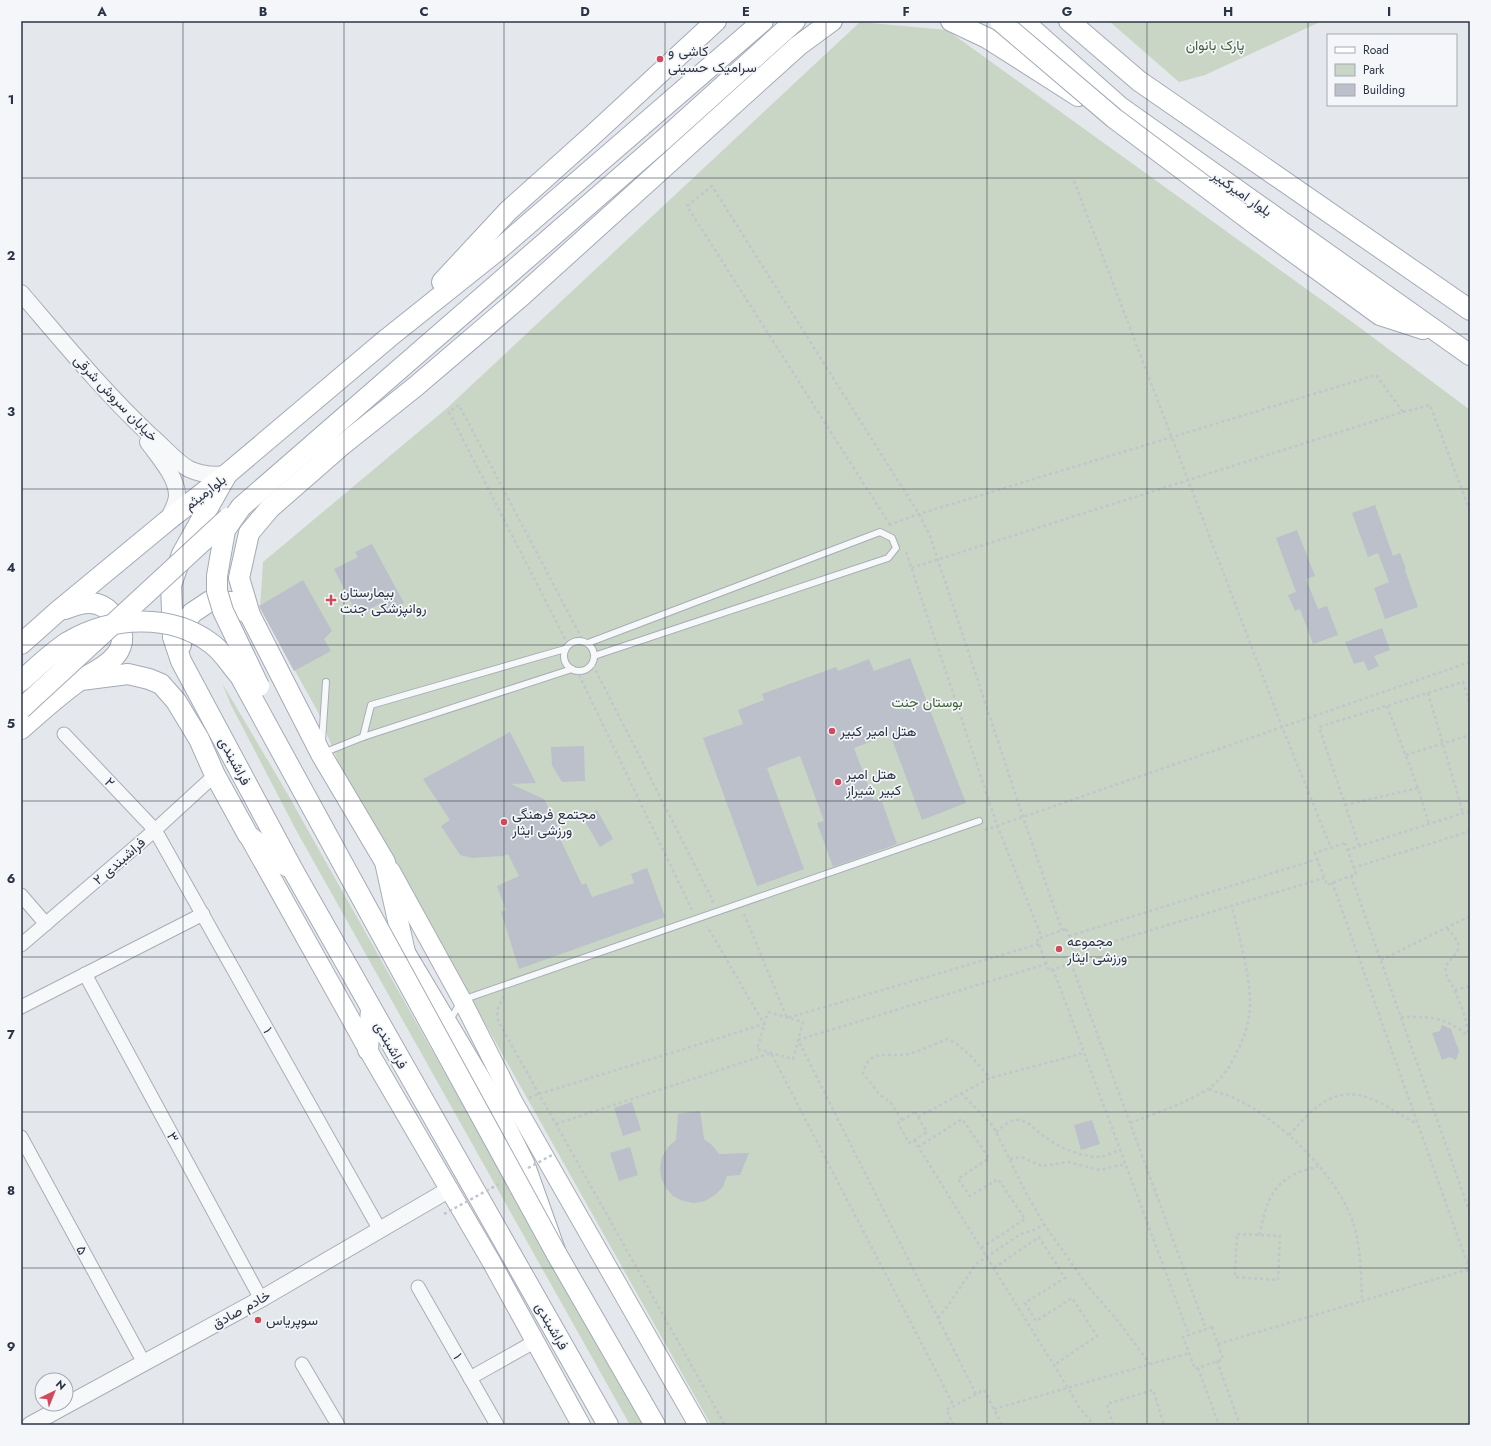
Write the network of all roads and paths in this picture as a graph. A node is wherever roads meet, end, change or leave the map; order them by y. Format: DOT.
graph roads {
  1 [pos="716,21"];
  2 [pos="763,21"];
  3 [pos="795,21"];
  4 [pos="824,21"];
  5 [pos="832,21"];
  6 [pos="951,21"];
  7 [pos="981,21"];
  8 [pos="1000,21"];
  9 [pos="1022,21"];
  10 [pos="1069,21"];
  11 [pos="736,75"];
  12 [pos="1109,98"];
  13 [pos="1114,118"];
  14 [pos="1074,181"];
  15 [pos="21,293"];
  16 [pos="1470,310"];
  17 [pos="1438,332"];
  18 [pos="388,338"];
  19 [pos="1470,355"];
  20 [pos="1403,412"];
  21 [pos="127,414"];
  22 [pos="1172,437"];
  23 [pos="227,474"];
  24 [pos="1186,480"];
  25 [pos="241,507"];
  26 [pos="1470,511"];
  27 [pos="167,521"];
  28 [pos="889,525"];
  29 [pos="911,568"];
  30 [pos="57,612"];
  31 [pos="250,616"];
  32 [pos="585,642"];
  33 [pos="21,644"];
  34 [pos="566,647"];
  35 [pos="594,656"];
  36 [pos="181,661"];
  37 [pos="1470,662"];
  38 [pos="592,664"];
  39 [pos="574,670"];
  40 [pos="81,680"];
  41 [pos="21,681"];
  42 [pos="326,682"];
  43 [pos="1428,693"];
  44 [pos="1470,705"];
  45 [pos="1387,706"];
  46 [pos="21,709"];
  47 [pos="1282,728"];
  48 [pos="21,729"];
  49 [pos="64,734"];
  50 [pos="1470,735"];
  51 [pos="363,737"];
  52 [pos="1443,744"];
  53 [pos="321,754"];
  54 [pos="1406,755"];
  55 [pos="215,775"];
  56 [pos="1418,788"];
  57 [pos="1345,805"];
  58 [pos="1470,811"];
  59 [pos="1463,813"];
  60 [pos="979,821"];
  61 [pos="1429,824"];
  62 [pos="155,830"];
  63 [pos="982,830"];
  64 [pos="1470,830"];
  65 [pos="248,834"];
  66 [pos="1359,846"];
  67 [pos="1331,848"];
  68 [pos="1347,850"];
  69 [pos="1318,859"];
  70 [pos="386,862"];
  71 [pos="1353,868"];
  72 [pos="294,872"];
  73 [pos="1351,876"];
  74 [pos="1324,878"];
  75 [pos="1332,882"];
  76 [pos="21,895"];
  77 [pos="708,903"];
  78 [pos="1232,906"];
  79 [pos="696,908"];
  80 [pos="751,911"];
  81 [pos="203,914"];
  82 [pos="1470,916"];
  83 [pos="46,924"];
  84 [pos="714,924"];
  85 [pos="1447,928"];
  86 [pos="1069,936"];
  87 [pos="1039,944"];
  88 [pos="21,945"];
  89 [pos="1075,953"];
  90 [pos="406,957"];
  91 [pos="1381,960"];
  92 [pos="1071,963"];
  93 [pos="1046,964"];
  94 [pos="1053,969"];
  95 [pos="85,974"];
  96 [pos="1470,986"];
  97 [pos="1455,990"];
  98 [pos="510,992"];
  99 [pos="462,1000"];
  100 [pos="21,1007"];
  101 [pos="371,1009"];
  102 [pos="1401,1017"];
  103 [pos="787,1018"];
  104 [pos="448,1023"];
  105 [pos="764,1024"];
  106 [pos="1469,1037"];
  107 [pos="798,1040"];
  108 [pos="368,1050"];
  109 [pos="771,1053"];
  110 [pos="1084,1053"];
  111 [pos="990,1078"];
  112 [pos="1208,1089"];
  113 [pos="961,1093"];
  114 [pos="539,1094"];
  115 [pos="918,1117"];
  116 [pos="902,1120"];
  117 [pos="1130,1123"];
  118 [pos="556,1124"];
  119 [pos="1418,1124"];
  120 [pos="996,1132"];
  121 [pos="1289,1136"];
  122 [pos="21,1137"];
  123 [pos="914,1140"];
  124 [pos="918,1147"];
  125 [pos="1120,1150"];
  126 [pos="1010,1160"];
  127 [pos="1125,1164"];
  128 [pos="1318,1166"];
  129 [pos="450,1190"];
  130 [pos="1470,1213"];
  131 [pos="1044,1224"];
  132 [pos="380,1230"];
  133 [pos="1259,1235"];
  134 [pos="981,1248"];
  135 [pos="556,1253"];
  136 [pos="987,1257"];
  137 [pos="1466,1260"];
  138 [pos="1470,1260"];
  139 [pos="994,1268"];
  140 [pos="1466,1270"];
  141 [pos="1470,1272"];
  142 [pos="418,1287"];
  143 [pos="261,1299"];
  144 [pos="1362,1301"];
  145 [pos="938,1318"];
  146 [pos="1206,1329"];
  147 [pos="1189,1335"];
  148 [pos="534,1342"];
  149 [pos="1218,1344"];
  150 [pos="1189,1353"];
  151 [pos="1217,1361"];
  152 [pos="144,1363"];
  153 [pos="302,1364"];
  154 [pos="1150,1364"];
  155 [pos="1054,1365"];
  156 [pos="1198,1368"];
  157 [pos="470,1378"];
  158 [pos="1068,1388"];
  159 [pos="976,1394"];
  160 [pos="954,1406"];
  161 [pos="994,1409"];
  162 [pos="952,1422"];
  163 [pos="30,1425"];
  164 [pos="338,1425"];
  165 [pos="497,1425"];
  166 [pos="581,1425"];
  167 [pos="608,1425"];
  168 [pos="655,1425"];
  169 [pos="698,1425"];
  170 [pos="725,1425"];
  171 [pos="940,1425"];
  172 [pos="954,1425"];
  173 [pos="1002,1425"];
  174 [pos="1094,1425"];
  175 [pos="1113,1425"];
  176 [pos="1164,1425"];
  177 [pos="1219,1425"];
  178 [pos="1240,1425"];
  1 -- 18 [label="main road"];
  2 -- 18 [label="main road"];
  3 -- 11 [label="main road"];
  4 -- 11 [label="main road"];
  5 -- 31 [label="main road"];
  6 -- 13 [label="main road, bridge"];
  7 -- 12 [label="main road"];
  8 -- 13 [label="main road, bridge"];
  9 -- 12 [label="main road, بلوار امیرکبیر"];
  10 -- 16 [label="main road"];
  11 -- 25 [label="main road"];
  12 -- 17 [label="main road, بلوار امیرکبیر"];
  13 -- 17 [label="main road, bridge"];
  14 -- 22 [label="path"];
  15 -- 21 [label="street, خیابان سروش شرقی"];
  17 -- 19 [label="main road, بلوار امیرکبیر"];
  18 -- 23 [label="main road, بلوارمیثم"];
  20 -- 22 [label="path"];
  20 -- 24 [label="path"];
  20 -- 26 [label="path"];
  21 -- 23 [label="street, خیابان سروش شرقی"];
  21 -- 27 [label="street"];
  22 -- 24 [label="path"];
  22 -- 28 [label="path"];
  23 -- 27 [label="main road, بلوارمیثم"];
  23 -- 36 [label="main road, فراشبندی"];
  24 -- 29 [label="path"];
  24 -- 47 [label="path"];
  25 -- 46 [label="main road, bridge"];
  25 -- 90 [label="main road, bridge"];
  27 -- 30 [label="main road, بلوارمیثم"];
  30 -- 33 [label="main road, بلوارمیثم"];
  30 -- 40 [label="main road"];
  31 -- 36 [label="main road"];
  31 -- 53 [label="main road"];
  32 -- 34 [label="lane"];
  32 -- 34 [label="path"];
  32 -- 35 [label="lane"];
  32 -- 35 [label="lane"];
  34 -- 39 [label="lane"];
  34 -- 51 [label="lane"];
  35 -- 38 [label="lane"];
  36 -- 72 [label="main road, فراشبندی"];
  37 -- 47 [label="path"];
  38 -- 39 [label="lane"];
  38 -- 77 [label="path"];
  39 -- 51 [label="lane"];
  39 -- 79 [label="path"];
  40 -- 48 [label="main road"];
  40 -- 55 [label="main road"];
  41 -- 135 [label="main road, bridge"];
  42 -- 53 [label="lane"];
  43 -- 44 [label="path"];
  43 -- 45 [label="path"];
  43 -- 52 [label="path"];
  45 -- 54 [label="path"];
  45 -- 57 [label="path"];
  47 -- 63 [label="path"];
  47 -- 67 [label="path"];
  49 -- 62 [label="street, ۲"];
  50 -- 52 [label="path"];
  51 -- 53 [label="lane"];
  52 -- 54 [label="path"];
  52 -- 59 [label="path"];
  53 -- 70 [label="main road"];
  54 -- 56 [label="path"];
  55 -- 62 [label="street, ۲ فراشبندی"];
  55 -- 65 [label="main road"];
  56 -- 57 [label="path"];
  56 -- 61 [label="path"];
  57 -- 66 [label="path"];
  58 -- 59 [label="path"];
  59 -- 61 [label="path"];
  60 -- 99 [label="lane"];
  61 -- 66 [label="path"];
  62 -- 81 [label="street, ۱"];
  62 -- 83 [label="street, ۲ فراشبندی"];
  64 -- 71 [label="path"];
  65 -- 72 [label="main road"];
  65 -- 108 [label="main road, فراشبندی"];
  66 -- 68 [label="path"];
  67 -- 68 [label="path"];
  67 -- 69 [label="path"];
  68 -- 71 [label="path"];
  69 -- 74 [label="path"];
  69 -- 86 [label="path"];
  70 -- 90 [label="main road"];
  70 -- 99 [label="main road"];
  71 -- 73 [label="path"];
  72 -- 101 [label="main road, فراشبندی"];
  73 -- 75 [label="path"];
  73 -- 91 [label="path"];
  74 -- 75 [label="path"];
  74 -- 78 [label="path"];
  75 -- 119 [label="path"];
  76 -- 83 [label="street"];
  78 -- 89 [label="path"];
  78 -- 112 [label="path"];
  80 -- 103 [label="path"];
  81 -- 95 [label="street"];
  81 -- 132 [label="street, ۱"];
  82 -- 85 [label="path"];
  83 -- 88 [label="street, ۲ فراشبندی"];
  84 -- 105 [label="path"];
  85 -- 91 [label="path"];
  85 -- 97 [label="path"];
  86 -- 87 [label="path"];
  86 -- 89 [label="path"];
  87 -- 93 [label="path"];
  87 -- 103 [label="path"];
  89 -- 92 [label="path"];
  90 -- 104 [label="main road"];
  91 -- 102 [label="path"];
  92 -- 94 [label="path"];
  92 -- 117 [label="path"];
  93 -- 94 [label="path"];
  93 -- 107 [label="path"];
  94 -- 110 [label="path"];
  95 -- 100 [label="street"];
  95 -- 143 [label="street, ۳"];
  96 -- 97 [label="path"];
  97 -- 106 [label="path"];
  98 -- 114 [label="path"];
  99 -- 104 [label="lane"];
  99 -- 169 [label="main road"];
  101 -- 108 [label="main road"];
  101 -- 167 [label="main road, فراشبندی"];
  102 -- 106 [label="path"];
  102 -- 130 [label="path"];
  103 -- 105 [label="path"];
  103 -- 107 [label="path"];
  104 -- 135 [label="main road"];
  105 -- 109 [label="path"];
  105 -- 114 [label="path"];
  107 -- 109 [label="path"];
  107 -- 145 [label="path"];
  108 -- 129 [label="main road, فراشبندی"];
  109 -- 118 [label="path"];
  109 -- 160 [label="path"];
  110 -- 111 [label="path"];
  110 -- 125 [label="path"];
  111 -- 113 [label="path"];
  111 -- 116 [label="path"];
  112 -- 117 [label="path"];
  112 -- 121 [label="path"];
  113 -- 115 [label="path"];
  113 -- 120 [label="path"];
  114 -- 118 [label="path"];
  115 -- 116 [label="path"];
  115 -- 123 [label="path"];
  116 -- 123 [label="path"];
  117 -- 146 [label="path"];
  118 -- 170 [label="path"];
  119 -- 121 [label="path"];
  119 -- 137 [label="path"];
  120 -- 125 [label="path"];
  120 -- 126 [label="path"];
  121 -- 128 [label="path"];
  122 -- 152 [label="street, ۵"];
  123 -- 124 [label="path"];
  124 -- 134 [label="path"];
  124 -- 134 [label="path"];
  125 -- 127 [label="path"];
  126 -- 127 [label="path"];
  126 -- 131 [label="path"];
  127 -- 147 [label="path"];
  128 -- 133 [label="path"];
  128 -- 144 [label="path"];
  129 -- 132 [label="street, خادم صادق"];
  129 -- 148 [label="main road, فراشبندی"];
  131 -- 136 [label="path"];
  131 -- 154 [label="path"];
  132 -- 143 [label="street, خادم صادق"];
  133 -- 133 [label="path"];
  134 -- 136 [label="path"];
  135 -- 168 [label="main road"];
  136 -- 139 [label="path"];
  136 -- 145 [label="path"];
  137 -- 138 [label="path"];
  137 -- 140 [label="path"];
  139 -- 155 [label="path"];
  139 -- 155 [label="path"];
  140 -- 141 [label="path"];
  140 -- 144 [label="path"];
  142 -- 157 [label="street, ۱"];
  143 -- 152 [label="street, خادم صادق"];
  144 -- 149 [label="path"];
  145 -- 159 [label="path"];
  146 -- 147 [label="path"];
  146 -- 149 [label="path"];
  147 -- 150 [label="path"];
  148 -- 157 [label="street"];
  148 -- 166 [label="main road, فراشبندی"];
  149 -- 151 [label="path"];
  150 -- 154 [label="path"];
  150 -- 156 [label="path"];
  151 -- 156 [label="path"];
  151 -- 178 [label="path"];
  152 -- 163 [label="street, خادم صادق"];
  153 -- 164 [label="street"];
  154 -- 158 [label="path"];
  155 -- 158 [label="path"];
  156 -- 177 [label="path"];
  157 -- 165 [label="street, ۱"];
  158 -- 161 [label="path"];
  158 -- 174 [label="path"];
  159 -- 160 [label="path"];
  159 -- 161 [label="path"];
  160 -- 162 [label="path"];
  161 -- 173 [label="path"];
  162 -- 171 [label="path"];
  162 -- 172 [label="path"];
  175 -- 176 [label="path"];
}
